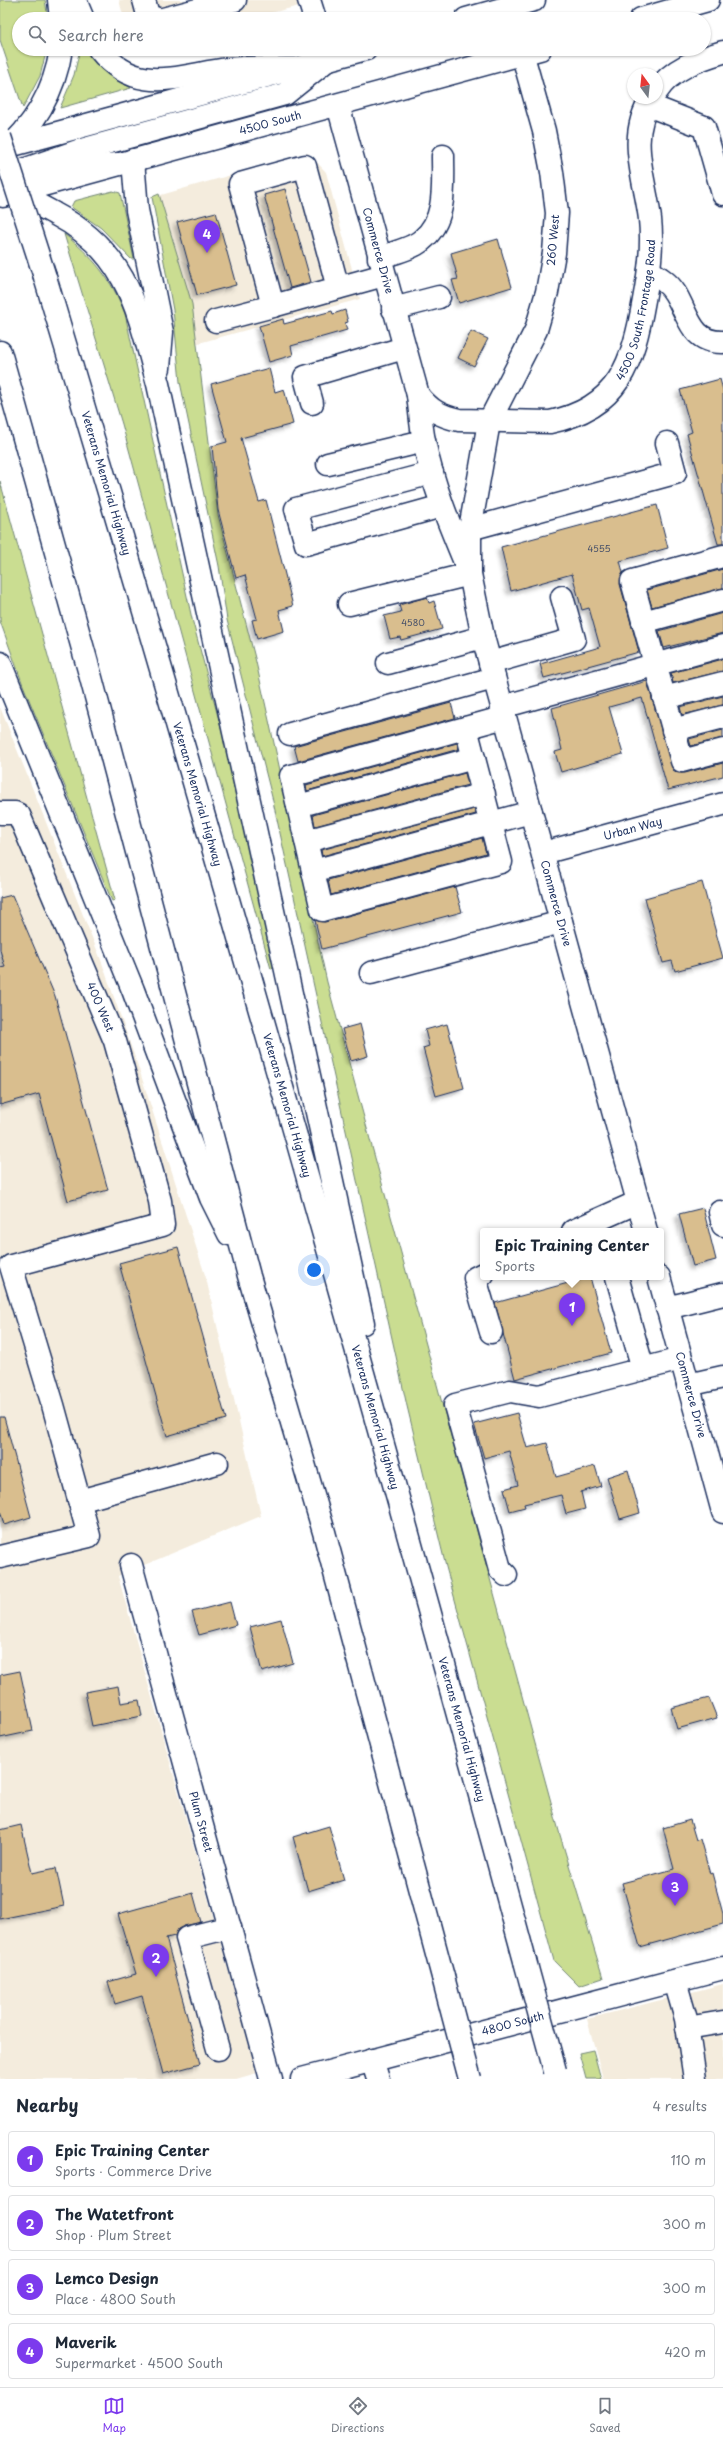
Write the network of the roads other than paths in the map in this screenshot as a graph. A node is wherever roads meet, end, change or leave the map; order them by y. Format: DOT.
graph roads {
  1 [pos="59,0"];
  2 [pos="75,0"];
  3 [pos="144,0"];
  4 [pos="235,0"];
  5 [pos="309,0"];
  6 [pos="534,0"];
  7 [pos="708,0"];
  8 [pos="511,8"];
  9 [pos="60,12"];
  10 [pos="80,12"];
  11 [pos="147,12"];
  12 [pos="190,12"];
  13 [pos="312,12"];
  14 [pos="495,12"];
  15 [pos="666,12"];
  16 [pos="723,52"];
  17 [pos="60,56"];
  18 [pos="106,56"];
  19 [pos="322,56"];
  20 [pos="323,56"];
  21 [pos="510,56"];
  22 [pos="529,56"];
  23 [pos="711,56"];
  24 [pos="711,56"];
  25 [pos="300,68"];
  26 [pos="663,82"];
  27 [pos="649,104"];
  28 [pos="663,104"];
  29 [pos="338,105"];
  30 [pos="3,146"];
  31 [pos="443,156"];
  32 [pos="126,162"];
  33 [pos="5,183"];
  34 [pos="723,194"];
  35 [pos="382,267"];
  36 [pos="649,272"];
  37 [pos="338,288"];
  38 [pos="439,297"];
  39 [pos="273,306"];
  40 [pos="393,309"];
  41 [pos="216,321"];
  42 [pos="723,342"];
  43 [pos="404,348"];
  44 [pos="0,352"];
  45 [pos="158,384"];
  46 [pos="418,395"];
  47 [pos="312,404"];
  48 [pos="489,422"];
  49 [pos="424,441"];
  50 [pos="667,442"];
  51 [pos="328,464"];
  52 [pos="432,473"];
  53 [pos="442,506"];
  54 [pos="470,529"];
  55 [pos="723,556"];
  56 [pos="470,574"];
  57 [pos="562,597"];
  58 [pos="723,600"];
  59 [pos="349,604"];
  60 [pos="643,622"];
  61 [pos="483,637"];
  62 [pos="723,646"];
  63 [pos="0,663"];
  64 [pos="388,664"];
  65 [pos="655,664"];
  66 [pos="492,670"];
  67 [pos="723,683"];
  68 [pos="664,698"];
  69 [pos="504,712"];
  70 [pos="723,717"];
  71 [pos="466,728"];
  72 [pos="673,730"];
  73 [pos="290,734"];
  74 [pos="723,750"];
  75 [pos="474,758"];
  76 [pos="484,794"];
  77 [pos="723,804"];
  78 [pos="298,806"];
  79 [pos="531,812"];
  80 [pos="0,814"];
  81 [pos="491,823"];
  82 [pos="306,841"];
  83 [pos="543,853"];
  84 [pos="312,871"];
  85 [pos="561,922"];
  86 [pos="372,973"];
  87 [pos="638,1202"];
  88 [pos="599,1226"];
  89 [pos="589,1228"];
  90 [pos="645,1228"];
  91 [pos="250,1276"];
  92 [pos="480,1276"];
  93 [pos="618,1280"];
  94 [pos="660,1280"];
  95 [pos="723,1294"];
  96 [pos="667,1308"];
  97 [pos="491,1332"];
  98 [pos="681,1359"];
  99 [pos="643,1369"];
  100 [pos="723,1376"];
  101 [pos="688,1385"];
  102 [pos="217,1463"];
  103 [pos="79,1501"];
  104 [pos="723,1512"];
  105 [pos="408,1529"];
  106 [pos="0,1557"];
  107 [pos="131,1565"];
  108 [pos="506,1574"];
  109 [pos="230,1927"];
  110 [pos="723,1968"];
  111 [pos="675,1981"];
  112 [pos="723,2022"];
  113 [pos="687,2028"];
  114 [pos="218,2049"];
  115 [pos="375,2070"];
  116 [pos="556,2075"];
  117 [pos="271,2079"];
  118 [pos="302,2079"];
  119 [pos="470,2079"];
  120 [pos="695,2079"];
  1 -- 9 [label="main road"];
  2 -- 10 [label="main road"];
  3 -- 11 [label="main road"];
  4 -- 12 [label="main road"];
  5 -- 13 [label="main road"];
  6 -- 8 [label="main road"];
  7 -- 15 [label="main road"];
  8 -- 14 [label="main road"];
  16 -- 24 [label="main road, 4500 South Frontage Road"];
  17 -- 30 [label="main road"];
  18 -- 25 [label="main road"];
  19 -- 25 [label="main road"];
  20 -- 33 [label="main road"];
  21 -- 29 [label="main road, 4500 South"];
  22 -- 48 [label="main road, 260 West"];
  23 -- 26 [label="main road, 4500 South Frontage Road"];
  25 -- 30 [label="main road"];
  27 -- 36 [label="main road, 4500 South Frontage Road"];
  28 -- 34 [label="main road"];
  29 -- 32 [label="main road, 4500 South"];
  29 -- 35 [label="main road, Commerce Drive"];
  30 -- 105 [label="main road, Veterans Memorial Highway, bridge"];
  31 -- 35 [label="main road"];
  32 -- 33 [label="main road, 4500 South"];
  32 -- 45 [label="main road"];
  33 -- 45 [label="main road"];
  35 -- 37 [label="main road"];
  35 -- 40 [label="main road, Commerce Drive"];
  36 -- 42 [label="main road"];
  36 -- 48 [label="main road, 4500 South Frontage Road"];
  37 -- 39 [label="main road"];
  37 -- 39 [label="main road"];
  38 -- 40 [label="main road"];
  39 -- 41 [label="main road"];
  40 -- 43 [label="main road, Commerce Drive"];
  43 -- 46 [label="main road, Commerce Drive"];
  43 -- 47 [label="main road"];
  44 -- 91 [label="main road"];
  45 -- 105 [label="main road"];
  46 -- 48 [label="main road, Commerce Drive"];
  46 -- 49 [label="main road, Commerce Drive"];
  48 -- 54 [label="main road, Commerce Drive"];
  49 -- 51 [label="main road"];
  49 -- 52 [label="main road, Commerce Drive"];
  50 -- 54 [label="main road"];
  52 -- 53 [label="main road, Commerce Drive"];
  52 -- 53 [label="main road"];
  53 -- 56 [label="main road, Commerce Drive"];
  54 -- 56 [label="main road, Commerce Drive"];
  55 -- 60 [label="main road"];
  56 -- 59 [label="main road"];
  56 -- 61 [label="main road, Commerce Drive"];
  57 -- 66 [label="main road"];
  58 -- 60 [label="main road"];
  60 -- 65 [label="main road"];
  61 -- 64 [label="main road"];
  61 -- 66 [label="main road, Commerce Drive"];
  62 -- 65 [label="main road"];
  63 -- 91 [label="main road"];
  65 -- 68 [label="main road"];
  65 -- 69 [label="main road"];
  66 -- 69 [label="main road, Commerce Drive"];
  66 -- 73 [label="main road"];
  67 -- 68 [label="main road"];
  68 -- 72 [label="main road"];
  69 -- 71 [label="main road"];
  69 -- 79 [label="main road, Commerce Drive"];
  70 -- 72 [label="main road"];
  71 -- 75 [label="main road"];
  71 -- 78 [label="main road"];
  72 -- 74 [label="main road"];
  75 -- 76 [label="main road"];
  75 -- 78 [label="main road"];
  76 -- 81 [label="main road"];
  76 -- 82 [label="main road"];
  77 -- 83 [label="main road, Urban Way"];
  78 -- 82 [label="main road"];
  79 -- 81 [label="main road"];
  79 -- 83 [label="main road, Commerce Drive"];
  80 -- 103 [label="main road, 400 West"];
  81 -- 84 [label="main road"];
  81 -- 84 [label="main road"];
  82 -- 84 [label="main road"];
  83 -- 85 [label="main road, Commerce Drive"];
  85 -- 86 [label="main road"];
  85 -- 87 [label="main road, Commerce Drive"];
  87 -- 88 [label="main road"];
  87 -- 90 [label="main road, Commerce Drive"];
  88 -- 89 [label="main road"];
  91 -- 119 [label="main road, bridge"];
  92 -- 97 [label="main road"];
  93 -- 99 [label="main road"];
  94 -- 96 [label="main road, Commerce Drive"];
  95 -- 96 [label="main road"];
  96 -- 98 [label="main road, Commerce Drive"];
  98 -- 99 [label="main road"];
  98 -- 101 [label="main road, Commerce Drive"];
  99 -- 108 [label="main road"];
  100 -- 101 [label="main road"];
  101 -- 104 [label="main road, Commerce Drive"];
  102 -- 103 [label="main road"];
  103 -- 106 [label="main road"];
  105 -- 116 [label="main road, Veterans Memorial Highway, bridge"];
  107 -- 109 [label="main road, Plum Street"];
  109 -- 114 [label="main road"];
  109 -- 117 [label="main road, Plum Street"];
  110 -- 111 [label="main road, 4800 South"];
  111 -- 113 [label="main road"];
  111 -- 115 [label="main road, 4800 South"];
  112 -- 113 [label="main road"];
  113 -- 120 [label="main road"];
  115 -- 118 [label="main road, 4800 South"];
}
